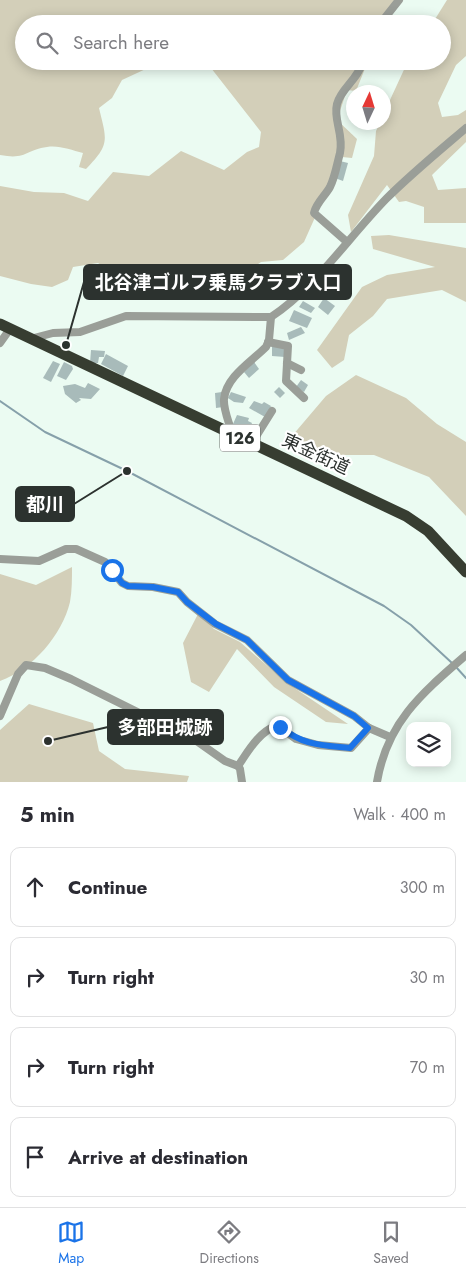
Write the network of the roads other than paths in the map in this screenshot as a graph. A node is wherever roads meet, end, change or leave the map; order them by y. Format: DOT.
graph roads {
  1 [pos="398,0"];
  2 [pos="387,15"];
  3 [pos="361,70"];
  4 [pos="466,128"];
  5 [pos="347,242"];
  6 [pos="271,317"];
  7 [pos="5,326"];
  8 [pos="30,338"];
  9 [pos="0,342"];
  10 [pos="268,342"];
  11 [pos="287,363"];
  12 [pos="301,370"];
  13 [pos="304,398"];
  14 [pos="272,411"];
  15 [pos="232,434"];
  16 [pos="252,443"];
  17 [pos="0,559"];
  18 [pos="466,572"];
  19 [pos="465,656"];
  20 [pos="0,716"];
  21 [pos="368,728"];
  22 [pos="390,737"];
  23 [pos="238,766"];
  24 [pos="242,782"];
  25 [pos="377,782"];
  1 -- 2 [label="street"];
  3 -- 5 [label="street"];
  4 -- 5 [label="street"];
  5 -- 6 [label="street"];
  6 -- 8 [label="street"];
  6 -- 10 [label="street"];
  7 -- 8 [label="highway, 東金街道 / 126"];
  7 -- 9 [label="street"];
  8 -- 15 [label="highway, 東金街道 / 126"];
  10 -- 11 [label="street"];
  10 -- 15 [label="street"];
  11 -- 12 [label="street"];
  11 -- 13 [label="street"];
  14 -- 16 [label="street"];
  15 -- 16 [label="highway, 東金街道 / 126"];
  16 -- 18 [label="highway, 東金街道 / 126"];
  17 -- 21 [label="street"];
  19 -- 22 [label="street"];
  20 -- 23 [label="street"];
  21 -- 22 [label="street"];
  21 -- 23 [label="street"];
  22 -- 25 [label="street"];
  23 -- 24 [label="street"];
}
